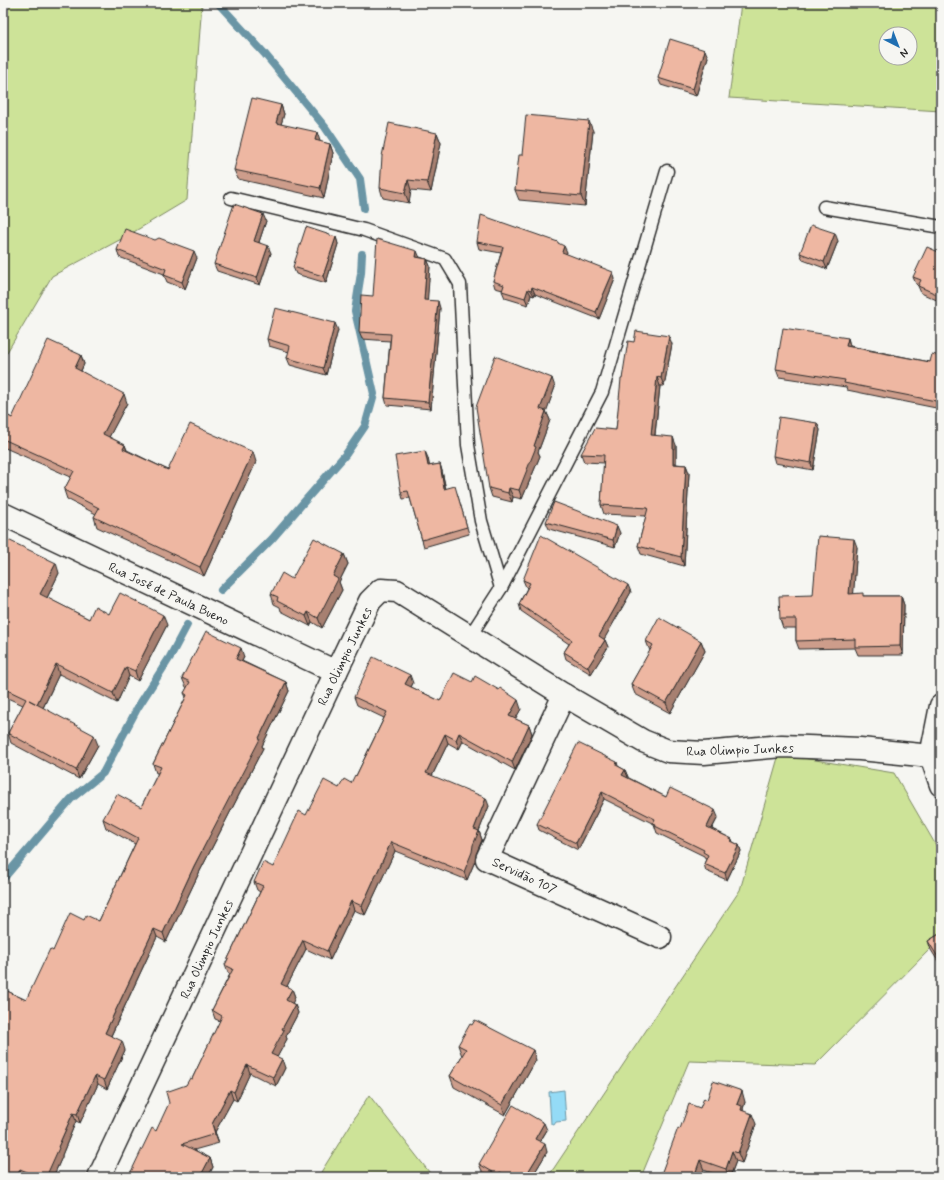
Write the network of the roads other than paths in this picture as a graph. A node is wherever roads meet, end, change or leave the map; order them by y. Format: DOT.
graph roads {
  1 [pos="667,171"];
  2 [pos="231,198"];
  3 [pos="824,207"];
  4 [pos="941,227"];
  5 [pos="3,514"];
  6 [pos="501,588"];
  7 [pos="470,636"];
  8 [pos="336,672"];
  9 [pos="564,695"];
  10 [pos="941,706"];
  11 [pos="931,756"];
  12 [pos="941,785"];
  13 [pos="660,938"];
  14 [pos="98,1177"];
  1 -- 6 [label="lane"];
  2 -- 6 [label="lane"];
  3 -- 4 [label="lane"];
  5 -- 8 [label="street, Rua José de Paula Bueno"];
  6 -- 7 [label="lane"];
  7 -- 8 [label="street, Rua Olimpio Junkes"];
  7 -- 9 [label="street, Rua Olimpio Junkes"];
  8 -- 14 [label="street, Rua Olimpio Junkes"];
  9 -- 11 [label="street, Rua Olimpio Junkes"];
  9 -- 13 [label="street, Servidão 107"];
  10 -- 11 [label="street"];
  11 -- 12 [label="street"];
}
